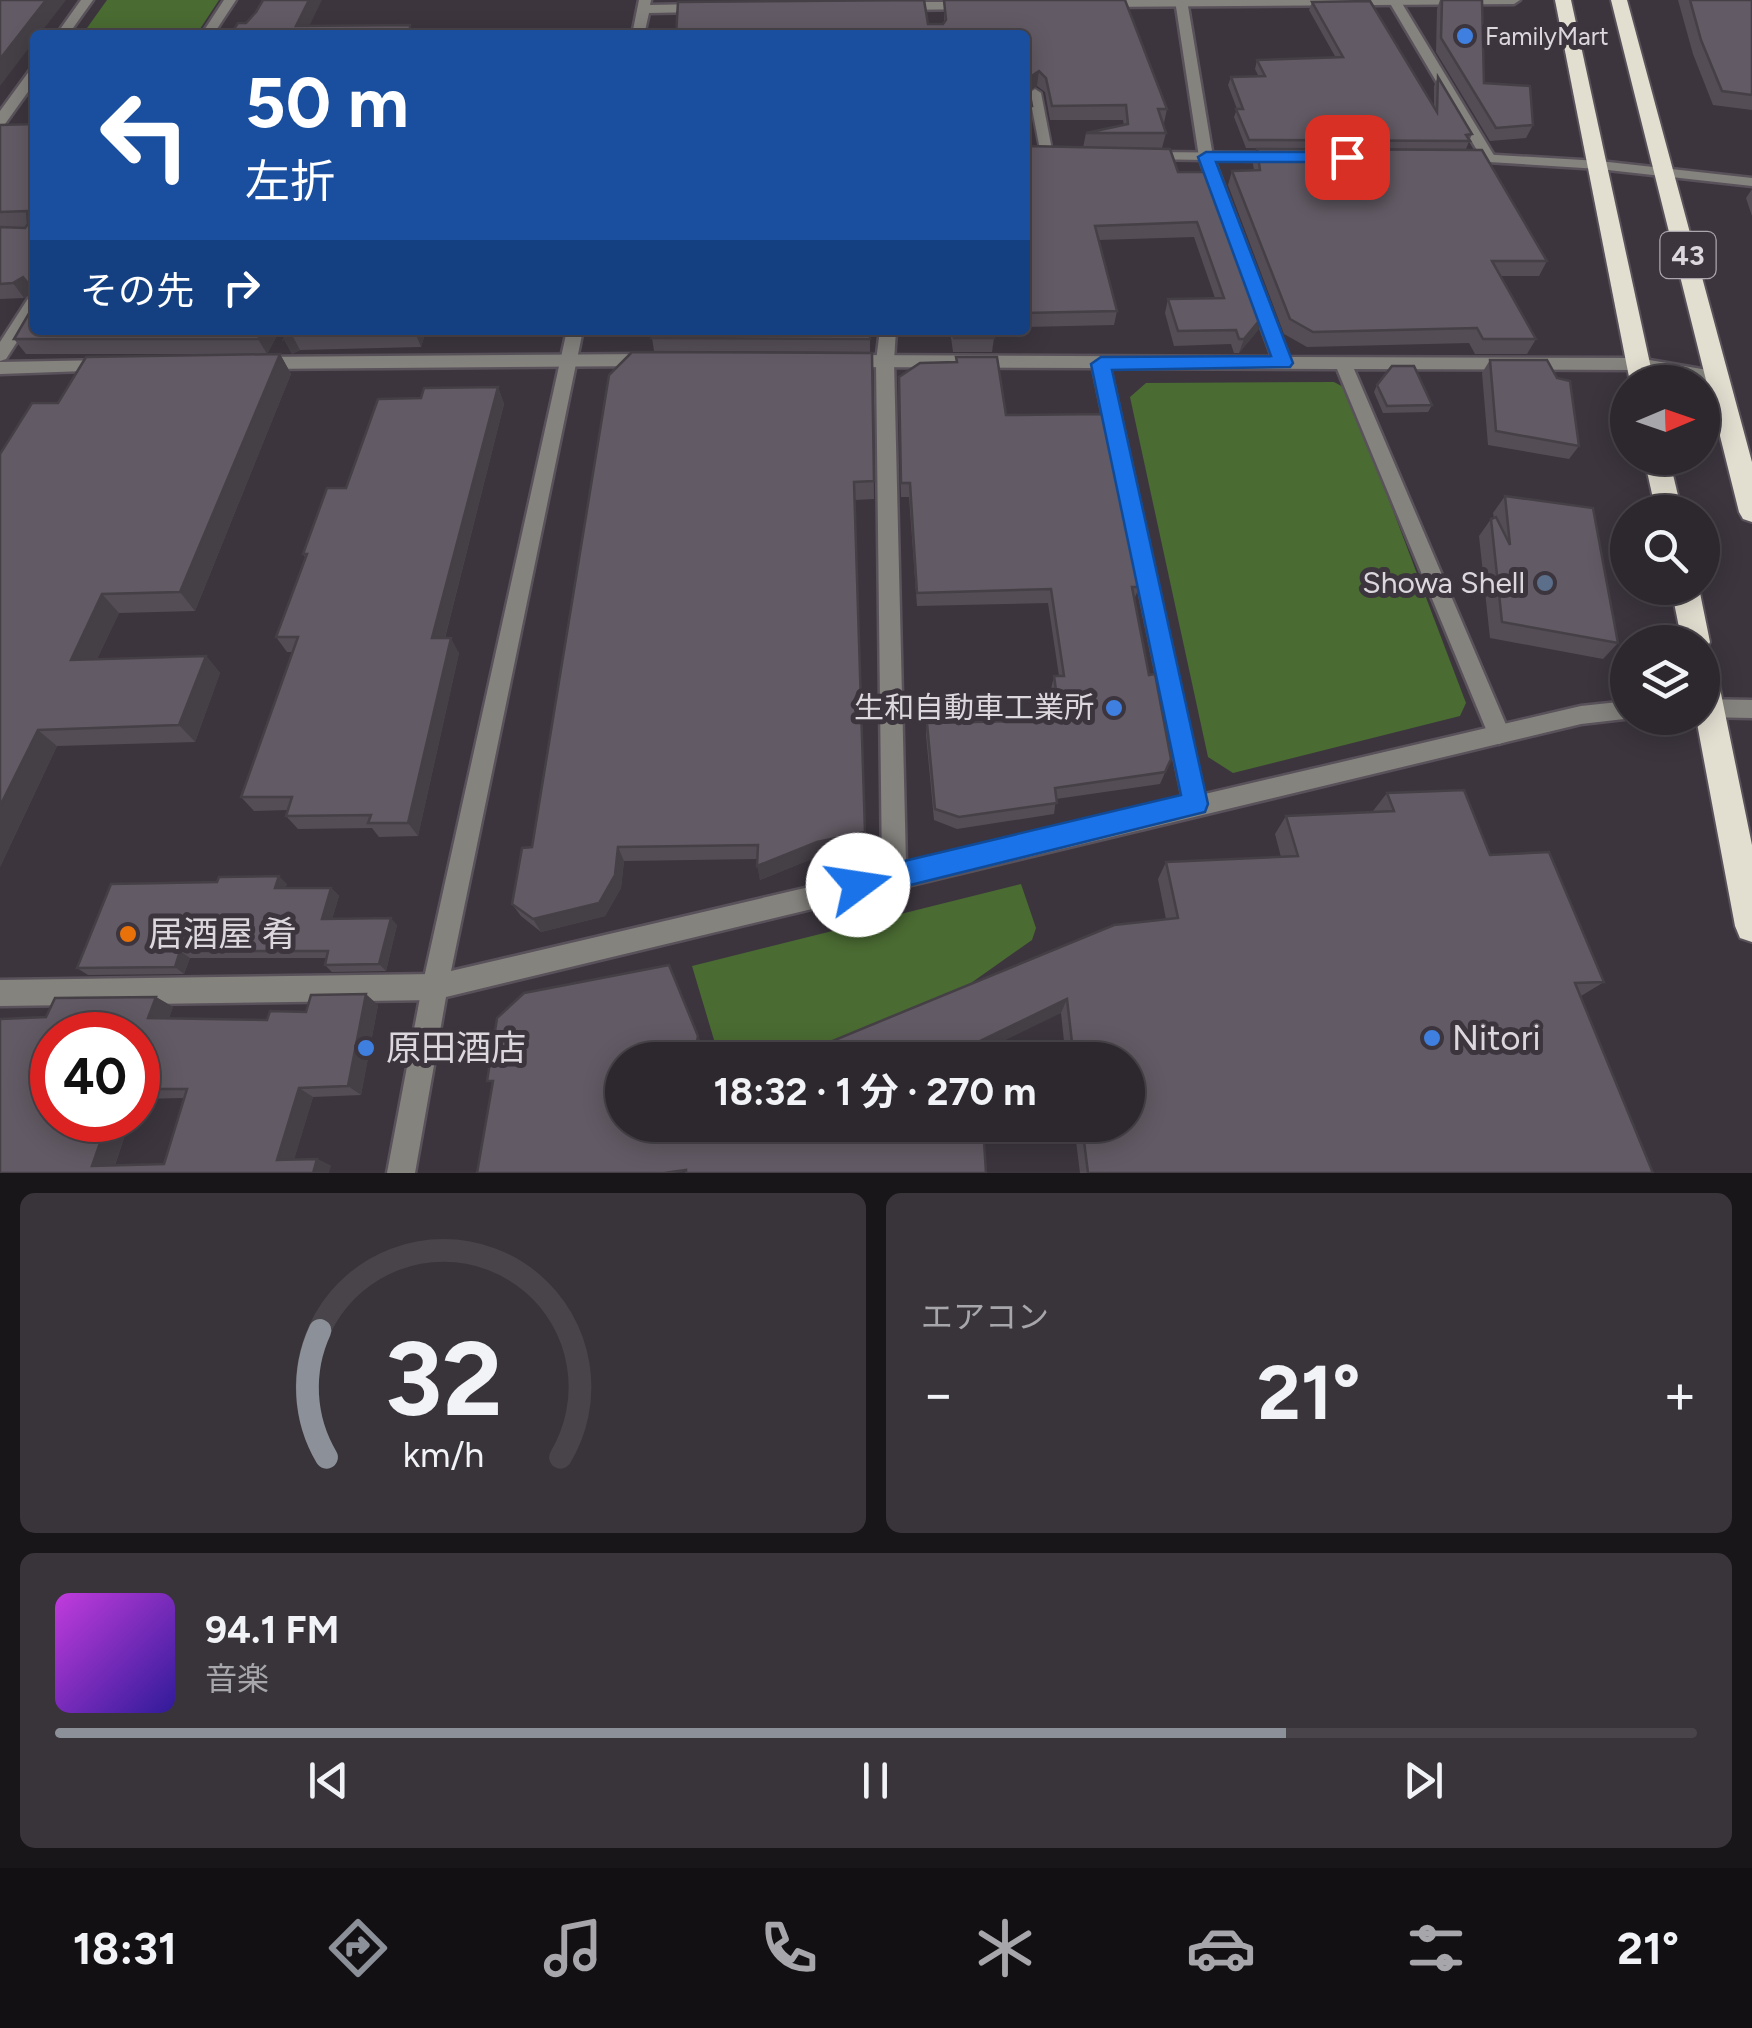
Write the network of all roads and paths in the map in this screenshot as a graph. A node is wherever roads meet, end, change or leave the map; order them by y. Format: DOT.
graph roads {
  1 [pos="88,0"];
  2 [pos="230,0"];
  3 [pos="1514,0"];
  4 [pos="1563,0"];
  5 [pos="1618,0"];
  6 [pos="1181,2"];
  7 [pos="1396,2"];
  8 [pos="644,4"];
  9 [pos="1086,4"];
  10 [pos="893,6"];
  11 [pos="990,6"];
  12 [pos="714,8"];
  13 [pos="933,9"];
  14 [pos="66,30"];
  15 [pos="211,30"];
  16 [pos="639,30"];
  17 [pos="30,80"];
  18 [pos="1035,93"];
  19 [pos="0,124"];
  20 [pos="18,127"];
  21 [pos="1030,155"];
  22 [pos="1047,156"];
  23 [pos="1067,156"];
  24 [pos="1126,156"];
  25 [pos="1206,157"];
  26 [pos="1300,157"];
  27 [pos="1451,157"];
  28 [pos="1488,157"];
  29 [pos="1599,165"];
  30 [pos="1667,173"];
  31 [pos="1752,182"];
  32 [pos="30,308"];
  33 [pos="574,335"];
  34 [pos="888,335"];
  35 [pos="0,355"];
  36 [pos="568,360"];
  37 [pos="674,360"];
  38 [pos="827,361"];
  39 [pos="885,361"];
  40 [pos="1344,362"];
  41 [pos="1283,363"];
  42 [pos="236,364"];
  43 [pos="1101,364"];
  44 [pos="1638,365"];
  45 [pos="1716,365"];
  46 [pos="118,366"];
  47 [pos="0,368"];
  48 [pos="1610,372"];
  49 [pos="1720,382"];
  50 [pos="1752,512"];
  51 [pos="1720,708"];
  52 [pos="1752,709"];
  53 [pos="1610,712"];
  54 [pos="1499,734"];
  55 [pos="1712,735"];
  56 [pos="1196,804"];
  57 [pos="894,876"];
  58 [pos="1752,926"];
  59 [pos="434,987"];
  60 [pos="0,993"];
  61 [pos="401,1173"];
  1 -- 14 [label="street"];
  2 -- 15 [label="street"];
  3 -- 7 [label="street"];
  4 -- 29 [label="highway, 43"];
  5 -- 30 [label="highway, 43"];
  6 -- 7 [label="street"];
  6 -- 9 [label="street"];
  6 -- 25 [label="street"];
  7 -- 28 [label="street"];
  8 -- 12 [label="street"];
  8 -- 16 [label="street"];
  10 -- 13 [label="street"];
  11 -- 13 [label="street"];
  17 -- 19 [label="street"];
  18 -- 22 [label="lane"];
  19 -- 20 [label="street"];
  21 -- 22 [label="street"];
  22 -- 23 [label="street"];
  24 -- 25 [label="street"];
  25 -- 26 [label="street"];
  25 -- 41 [label="street"];
  27 -- 28 [label="street"];
  28 -- 29 [label="street"];
  29 -- 30 [label="street"];
  29 -- 44 [label="highway, 43"];
  30 -- 31 [label="street"];
  30 -- 45 [label="highway, 43"];
  32 -- 35 [label="street"];
  33 -- 36 [label="street"];
  34 -- 39 [label="street"];
  36 -- 37 [label="street"];
  36 -- 42 [label="street"];
  36 -- 59 [label="street"];
  38 -- 39 [label="street"];
  39 -- 43 [label="street"];
  39 -- 57 [label="street"];
  40 -- 41 [label="street"];
  40 -- 48 [label="street"];
  40 -- 54 [label="street"];
  41 -- 43 [label="street"];
  43 -- 56 [label="street"];
  46 -- 47 [label="street"];
  49 -- 50 [label="highway, 43"];
  51 -- 52 [label="street"];
  53 -- 54 [label="street"];
  54 -- 56 [label="street"];
  55 -- 58 [label="highway"];
  56 -- 57 [label="street"];
  57 -- 59 [label="street"];
  59 -- 60 [label="street"];
  59 -- 61 [label="street"];
}
